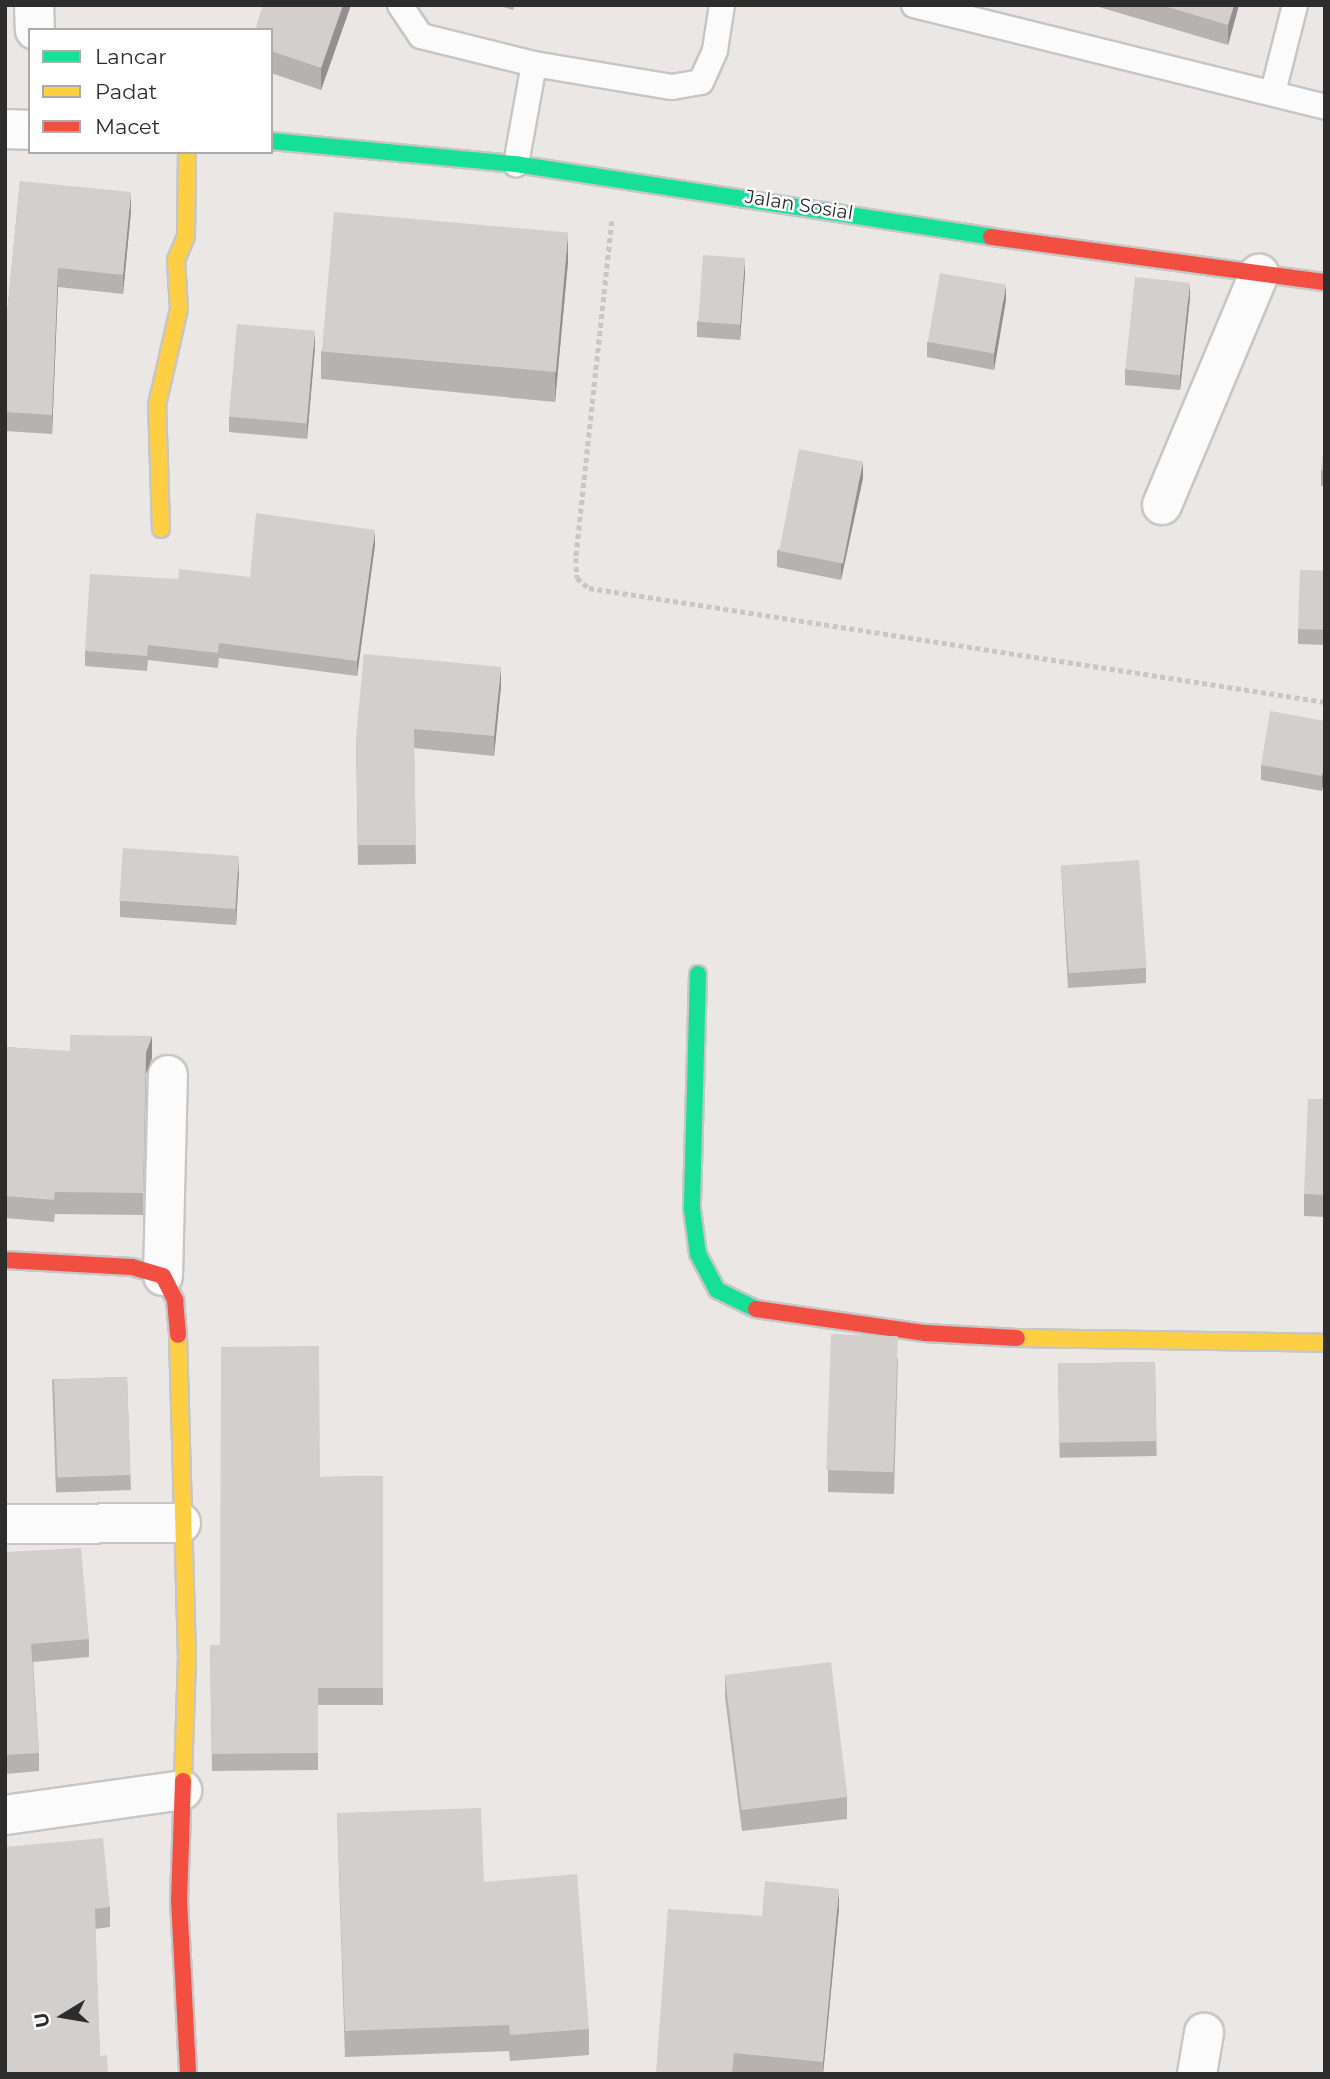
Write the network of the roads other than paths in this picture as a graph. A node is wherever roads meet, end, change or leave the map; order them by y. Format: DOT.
graph roads {
  1 [pos="34,5"];
  2 [pos="400,5"];
  3 [pos="722,5"];
  4 [pos="914,5"];
  5 [pos="1295,5"];
  6 [pos="1004,15"];
  7 [pos="35,28"];
  8 [pos="534,64"];
  9 [pos="1273,92"];
  10 [pos="1325,107"];
  11 [pos="5,129"];
  12 [pos="28,130"];
  13 [pos="273,141"];
  14 [pos="187,154"];
  15 [pos="516,164"];
  16 [pos="1259,274"];
  17 [pos="1325,282"];
  18 [pos="1162,505"];
  19 [pos="161,529"];
  20 [pos="698,974"];
  21 [pos="169,1075"];
  22 [pos="5,1260"];
  23 [pos="163,1276"];
  24 [pos="1325,1343"];
  25 [pos="181,1523"];
  26 [pos="5,1524"];
  27 [pos="182,1790"];
  28 [pos="5,1815"];
  29 [pos="1204,2033"];
  30 [pos="188,2074"];
  31 [pos="1197,2074"];
  1 -- 7 [label="street"];
  2 -- 8 [label="lane"];
  3 -- 8 [label="lane"];
  4 -- 6 [label="lane"];
  5 -- 9 [label="lane"];
  6 -- 9 [label="lane"];
  8 -- 15 [label="lane"];
  9 -- 10 [label="lane"];
  11 -- 12 [label="street"];
  13 -- 15 [label="street, Jalan Sosial"];
  14 -- 19 [label="street"];
  15 -- 16 [label="street, Jalan Sosial"];
  16 -- 17 [label="street, Jalan Sosial"];
  16 -- 18 [label="street"];
  20 -- 24 [label="street"];
  21 -- 23 [label="street"];
  22 -- 23 [label="street"];
  23 -- 25 [label="street"];
  25 -- 26 [label="street"];
  25 -- 27 [label="street"];
  27 -- 28 [label="street"];
  27 -- 30 [label="street"];
  29 -- 31 [label="street"];
}
